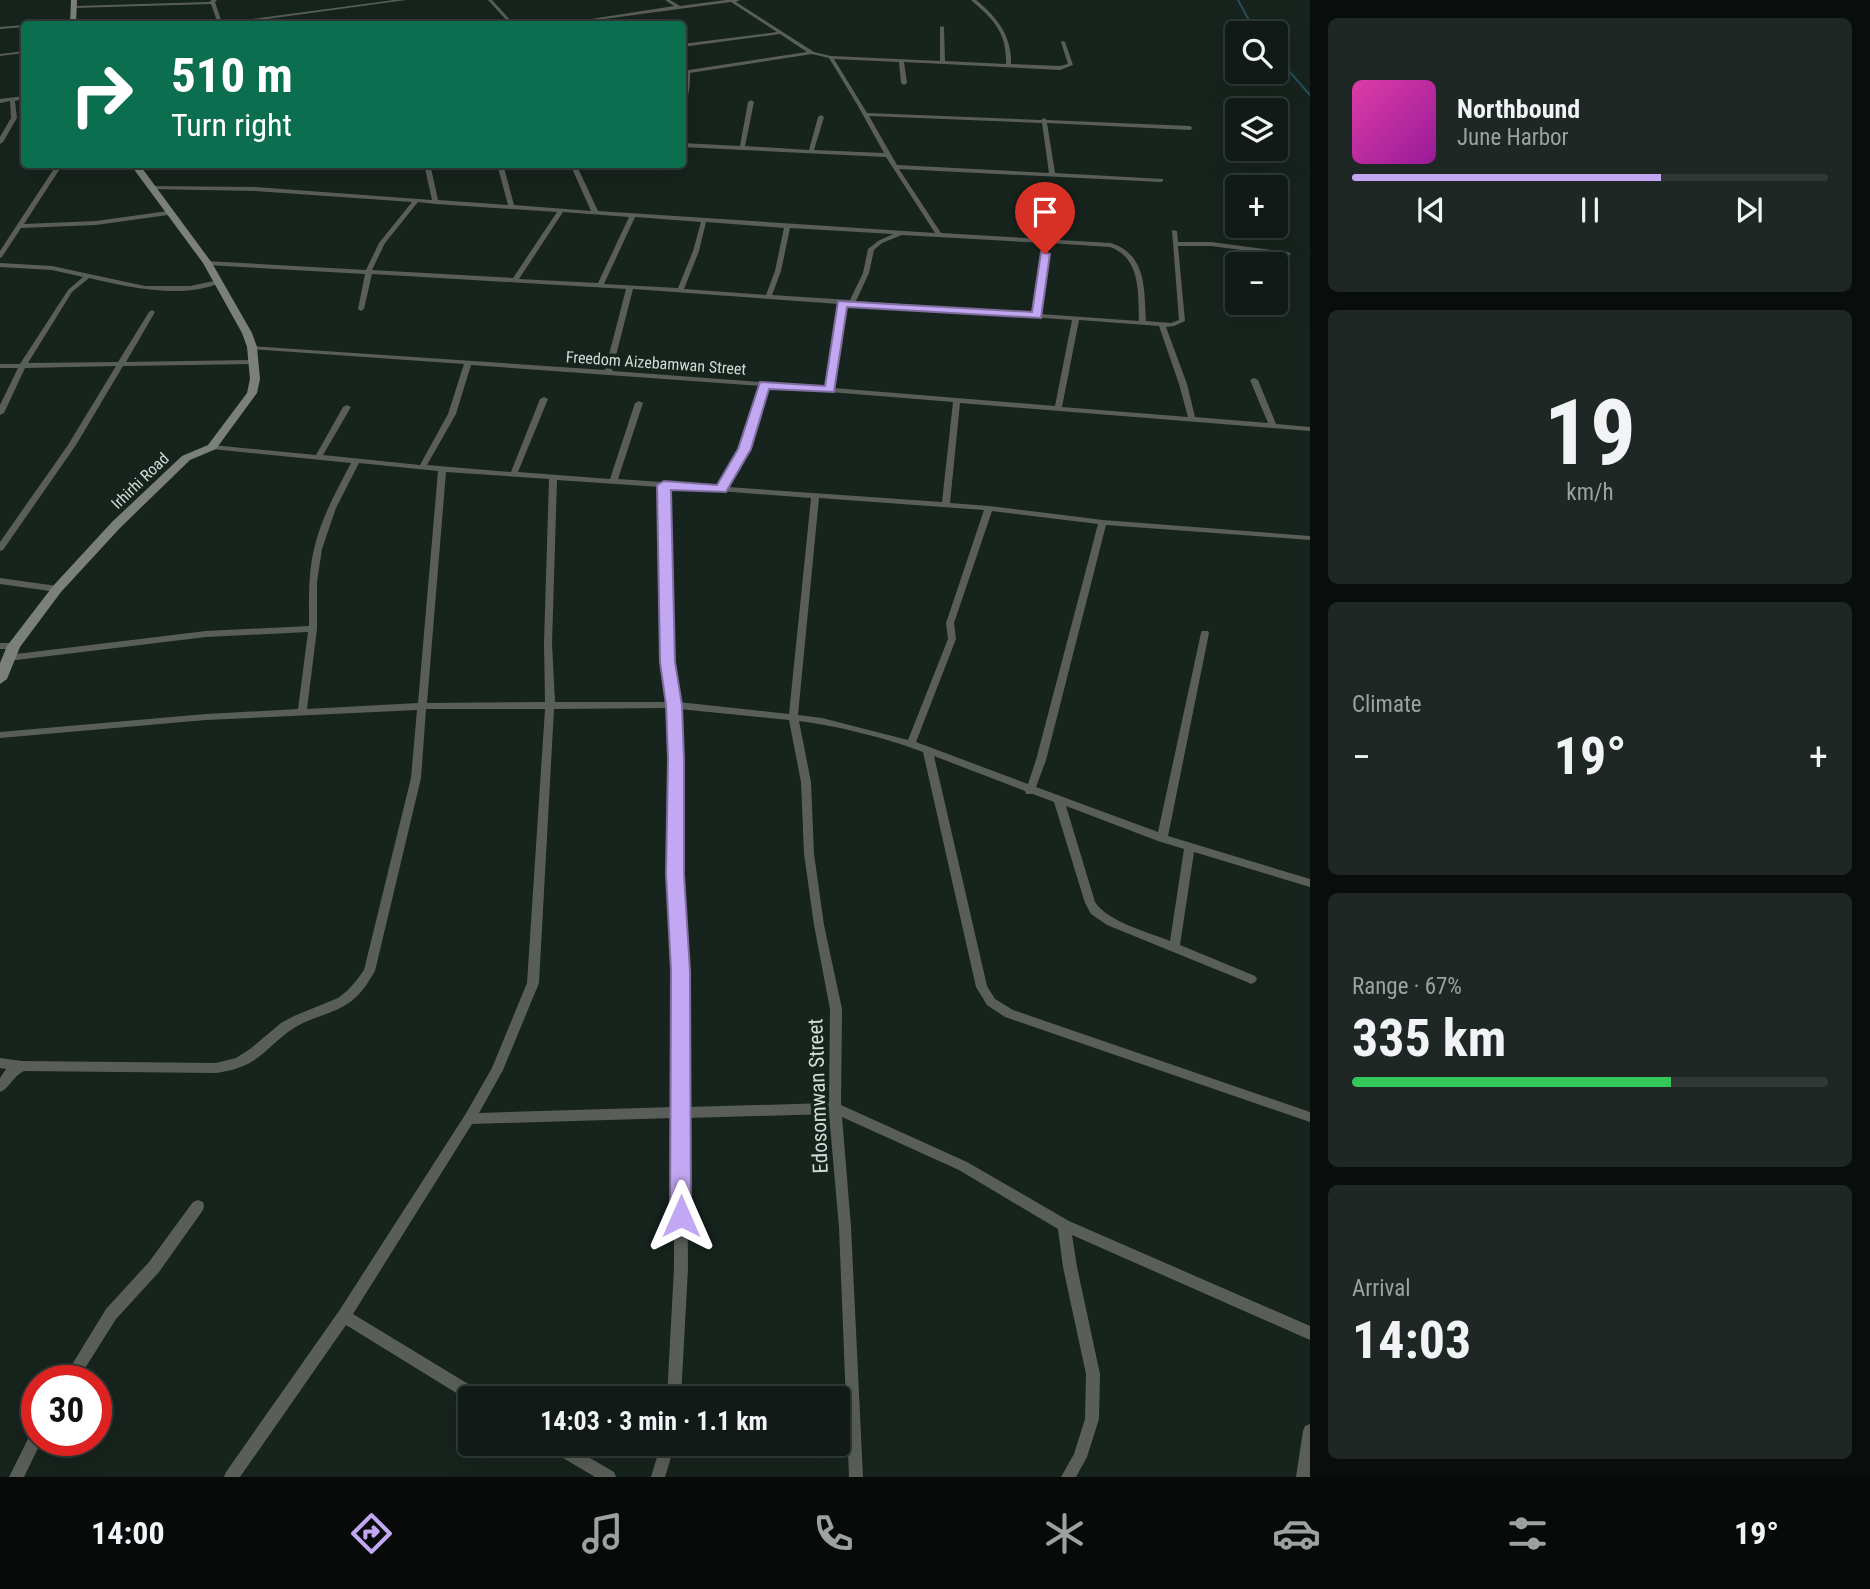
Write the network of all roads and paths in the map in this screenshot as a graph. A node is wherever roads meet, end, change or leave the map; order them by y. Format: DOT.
graph roads {
  1 [pos="341,0"];
  2 [pos="404,0"];
  3 [pos="490,0"];
  4 [pos="667,0"];
  5 [pos="738,0"];
  6 [pos="973,0"];
  7 [pos="214,1"];
  8 [pos="732,1"];
  9 [pos="74,4"];
  10 [pos="679,7"];
  11 [pos="345,8"];
  12 [pos="221,21"];
  13 [pos="245,21"];
  14 [pos="509,21"];
  15 [pos="582,21"];
  16 [pos="21,26"];
  17 [pos="942,27"];
  18 [pos="0,28"];
  19 [pos="780,33"];
  20 [pos="1063,42"];
  21 [pos="686,45"];
  22 [pos="21,52"];
  23 [pos="812,53"];
  24 [pos="0,55"];
  25 [pos="831,57"];
  26 [pos="901,60"];
  27 [pos="943,62"];
  28 [pos="1008,66"];
  29 [pos="686,73"];
  30 [pos="904,83"];
  31 [pos="21,98"];
  32 [pos="12,99"];
  33 [pos="0,101"];
  34 [pos="751,102"];
  35 [pos="866,114"];
  36 [pos="821,117"];
  37 [pos="1044,120"];
  38 [pos="1190,128"];
  39 [pos="0,142"];
  40 [pos="686,145"];
  41 [pos="742,148"];
  42 [pos="811,152"];
  43 [pos="886,155"];
  44 [pos="896,167"];
  45 [pos="57,168"];
  46 [pos="137,168"];
  47 [pos="428,168"];
  48 [pos="501,168"];
  49 [pos="575,168"];
  50 [pos="1052,174"];
  51 [pos="1161,180"];
  52 [pos="150,187"];
  53 [pos="416,201"];
  54 [pos="436,202"];
  55 [pos="512,207"];
  56 [pos="561,211"];
  57 [pos="595,212"];
  58 [pos="168,214"];
  59 [pos="633,214"];
  60 [pos="704,220"];
  61 [pos="20,226"];
  62 [pos="787,226"];
  63 [pos="904,231"];
  64 [pos="1174,231"];
  65 [pos="938,233"];
  66 [pos="1046,240"];
  67 [pos="1175,244"];
  68 [pos="1272,252"];
  69 [pos="0,256"];
  70 [pos="207,263"];
  71 [pos="0,265"];
  72 [pos="369,271"];
  73 [pos="87,276"];
  74 [pos="515,280"];
  75 [pos="219,282"];
  76 [pos="600,285"];
  77 [pos="630,287"];
  78 [pos="680,290"];
  79 [pos="768,297"];
  80 [pos="842,303"];
  81 [pos="852,303"];
  82 [pos="361,309"];
  83 [pos="152,312"];
  84 [pos="1037,315"];
  85 [pos="1076,318"];
  86 [pos="1143,323"];
  87 [pos="1162,325"];
  88 [pos="252,347"];
  89 [pos="252,362"];
  90 [pos="121,364"];
  91 [pos="468,364"];
  92 [pos="23,365"];
  93 [pos="0,366"];
  94 [pos="608,373"];
  95 [pos="1254,380"];
  96 [pos="765,385"];
  97 [pos="830,390"];
  98 [pos="544,399"];
  99 [pos="957,401"];
  100 [pos="639,403"];
  101 [pos="347,407"];
  102 [pos="1058,409"];
  103 [pos="0,413"];
  104 [pos="1192,419"];
  105 [pos="1273,426"];
  106 [pos="1310,429"];
  107 [pos="212,447"];
  108 [pos="318,457"];
  109 [pos="356,461"];
  110 [pos="422,467"];
  111 [pos="442,469"];
  112 [pos="513,475"];
  113 [pos="553,477"];
  114 [pos="613,482"];
  115 [pos="664,485"];
  116 [pos="722,490"];
  117 [pos="815,496"];
  118 [pos="946,505"];
  119 [pos="989,508"];
  120 [pos="1102,522"];
  121 [pos="1310,538"];
  122 [pos="0,548"];
  123 [pos="0,581"];
  124 [pos="57,589"];
  125 [pos="313,629"];
  126 [pos="1205,633"];
  127 [pos="0,646"];
  128 [pos="14,646"];
  129 [pos="8,658"];
  130 [pos="0,679"];
  131 [pos="550,704"];
  132 [pos="674,705"];
  133 [pos="423,706"];
  134 [pos="302,712"];
  135 [pos="793,718"];
  136 [pos="0,735"];
  137 [pos="911,744"];
  138 [pos="928,752"];
  139 [pos="1030,791"];
  140 [pos="1059,801"];
  141 [pos="1162,838"];
  142 [pos="1189,848"];
  143 [pos="1310,883"];
  144 [pos="1174,948"];
  145 [pos="1251,979"];
  146 [pos="0,1063"];
  147 [pos="23,1066"];
  148 [pos="0,1087"];
  149 [pos="835,1108"];
  150 [pos="680,1113"];
  151 [pos="1310,1117"];
  152 [pos="469,1119"];
  153 [pos="198,1206"];
  154 [pos="1064,1225"];
  155 [pos="344,1316"];
  156 [pos="1310,1333"];
  157 [pos="79,1365"];
  158 [pos="458,1386"];
  159 [pos="675,1386"];
  160 [pos="1310,1431"];
  161 [pos="27,1456"];
  162 [pos="573,1456"];
  163 [pos="664,1456"];
  164 [pos="16,1477"];
  165 [pos="231,1477"];
  166 [pos="609,1477"];
  167 [pos="658,1477"];
  168 [pos="856,1477"];
  169 [pos="1068,1477"];
  170 [pos="1303,1477"];
  1 -- 11 [label="street"];
  2 -- 11 [label="street"];
  3 -- 14 [label="street"];
  4 -- 10 [label="street"];
  5 -- 8 [label="street"];
  6 -- 28 [label="street"];
  7 -- 9 [label="street"];
  7 -- 12 [label="street"];
  8 -- 10 [label="street"];
  8 -- 19 [label="street"];
  10 -- 15 [label="street"];
  11 -- 13 [label="street"];
  16 -- 18 [label="street"];
  17 -- 27 [label="street"];
  19 -- 21 [label="street"];
  19 -- 23 [label="street"];
  20 -- 28 [label="street"];
  22 -- 24 [label="street"];
  23 -- 25 [label="street"];
  23 -- 29 [label="street"];
  25 -- 26 [label="street"];
  25 -- 35 [label="street"];
  26 -- 27 [label="street"];
  26 -- 30 [label="street"];
  27 -- 28 [label="street"];
  31 -- 32 [label="street"];
  32 -- 33 [label="street"];
  32 -- 39 [label="street"];
  34 -- 41 [label="street"];
  35 -- 37 [label="street"];
  35 -- 43 [label="street"];
  36 -- 42 [label="street"];
  37 -- 38 [label="street"];
  37 -- 50 [label="street"];
  40 -- 41 [label="street"];
  41 -- 42 [label="street"];
  42 -- 43 [label="street"];
  43 -- 44 [label="street"];
  44 -- 50 [label="street"];
  44 -- 65 [label="street"];
  45 -- 61 [label="street"];
  46 -- 52 [label="street, Irhirhi Road"];
  47 -- 54 [label="street"];
  48 -- 55 [label="street"];
  49 -- 57 [label="street"];
  50 -- 51 [label="street"];
  52 -- 53 [label="street"];
  52 -- 58 [label="street, Irhirhi Road"];
  53 -- 54 [label="street"];
  53 -- 72 [label="street"];
  54 -- 55 [label="street"];
  55 -- 56 [label="street"];
  56 -- 57 [label="street"];
  56 -- 74 [label="street"];
  57 -- 59 [label="street"];
  58 -- 61 [label="street"];
  58 -- 70 [label="street, Irhirhi Road"];
  59 -- 60 [label="street"];
  59 -- 76 [label="street"];
  60 -- 62 [label="street"];
  60 -- 78 [label="street"];
  61 -- 69 [label="street"];
  62 -- 63 [label="street"];
  62 -- 79 [label="street"];
  63 -- 65 [label="street"];
  63 -- 81 [label="street"];
  64 -- 67 [label="street"];
  65 -- 66 [label="street"];
  66 -- 84 [label="street"];
  66 -- 86 [label="street"];
  67 -- 68 [label="street"];
  67 -- 87 [label="street"];
  70 -- 72 [label="street"];
  70 -- 75 [label="street, Irhirhi Road"];
  71 -- 73 [label="street"];
  72 -- 74 [label="street"];
  72 -- 82 [label="street"];
  73 -- 75 [label="street"];
  73 -- 92 [label="street"];
  74 -- 76 [label="street"];
  75 -- 88 [label="street, Irhirhi Road"];
  76 -- 77 [label="street"];
  77 -- 78 [label="street"];
  77 -- 94 [label="street"];
  78 -- 79 [label="street"];
  79 -- 80 [label="street"];
  80 -- 81 [label="street"];
  80 -- 97 [label="street"];
  81 -- 84 [label="street"];
  83 -- 90 [label="street"];
  84 -- 85 [label="street"];
  85 -- 86 [label="street"];
  85 -- 102 [label="street"];
  86 -- 87 [label="street"];
  87 -- 104 [label="street"];
  88 -- 89 [label="street, Irhirhi Road"];
  88 -- 91 [label="street, Freedom Aizebamwan Street"];
  89 -- 90 [label="street"];
  89 -- 107 [label="street, Irhirhi Road"];
  90 -- 92 [label="street"];
  90 -- 122 [label="street"];
  91 -- 94 [label="street, Freedom Aizebamwan Street"];
  91 -- 110 [label="street"];
  92 -- 93 [label="street"];
  92 -- 103 [label="street"];
  94 -- 96 [label="street, Freedom Aizebamwan Street"];
  95 -- 105 [label="street"];
  96 -- 97 [label="street, Freedom Aizebamwan Street"];
  96 -- 116 [label="street"];
  97 -- 99 [label="street, Freedom Aizebamwan Street"];
  98 -- 112 [label="street"];
  99 -- 102 [label="street, Freedom Aizebamwan Street"];
  99 -- 118 [label="street"];
  100 -- 114 [label="street"];
  101 -- 108 [label="street"];
  102 -- 104 [label="street, Freedom Aizebamwan Street"];
  104 -- 105 [label="street, Freedom Aizebamwan Street"];
  105 -- 106 [label="street, Freedom Aizebamwan Street"];
  107 -- 108 [label="street"];
  107 -- 124 [label="street, Irhirhi Road"];
  108 -- 109 [label="street"];
  109 -- 110 [label="street"];
  109 -- 125 [label="street"];
  110 -- 111 [label="street"];
  111 -- 112 [label="street"];
  111 -- 133 [label="street"];
  112 -- 113 [label="street"];
  113 -- 114 [label="street"];
  113 -- 131 [label="street"];
  114 -- 115 [label="street"];
  115 -- 116 [label="street"];
  115 -- 132 [label="street"];
  116 -- 117 [label="street"];
  117 -- 118 [label="street"];
  117 -- 135 [label="street, Edosomwan Street"];
  118 -- 119 [label="street"];
  119 -- 120 [label="street"];
  119 -- 137 [label="street"];
  120 -- 121 [label="street"];
  120 -- 139 [label="street"];
  123 -- 124 [label="street"];
  124 -- 128 [label="street, Irhirhi Road"];
  125 -- 129 [label="street"];
  125 -- 134 [label="street"];
  126 -- 141 [label="street"];
  127 -- 128 [label="street"];
  128 -- 129 [label="street, Irhirhi Road"];
  129 -- 130 [label="street, Irhirhi Road"];
  131 -- 132 [label="street"];
  131 -- 133 [label="street"];
  131 -- 152 [label="street"];
  132 -- 135 [label="street"];
  132 -- 150 [label="street"];
  133 -- 134 [label="street"];
  133 -- 147 [label="street"];
  134 -- 136 [label="street"];
  135 -- 137 [label="street"];
  135 -- 149 [label="street, Edosomwan Street"];
  137 -- 138 [label="street"];
  138 -- 139 [label="street"];
  138 -- 151 [label="street"];
  139 -- 140 [label="street"];
  140 -- 141 [label="street"];
  140 -- 144 [label="street"];
  141 -- 142 [label="street"];
  142 -- 143 [label="street"];
  142 -- 144 [label="street"];
  144 -- 145 [label="street"];
  146 -- 147 [label="street"];
  147 -- 148 [label="street"];
  149 -- 150 [label="street"];
  149 -- 154 [label="street"];
  149 -- 168 [label="street, Edosomwan Street"];
  150 -- 152 [label="street"];
  150 -- 159 [label="street"];
  152 -- 155 [label="street"];
  153 -- 157 [label="street"];
  154 -- 156 [label="street"];
  154 -- 169 [label="street"];
  155 -- 158 [label="street"];
  155 -- 165 [label="street"];
  160 -- 170 [label="street"];
  161 -- 164 [label="street"];
  162 -- 166 [label="street"];
  163 -- 167 [label="street"];
}
